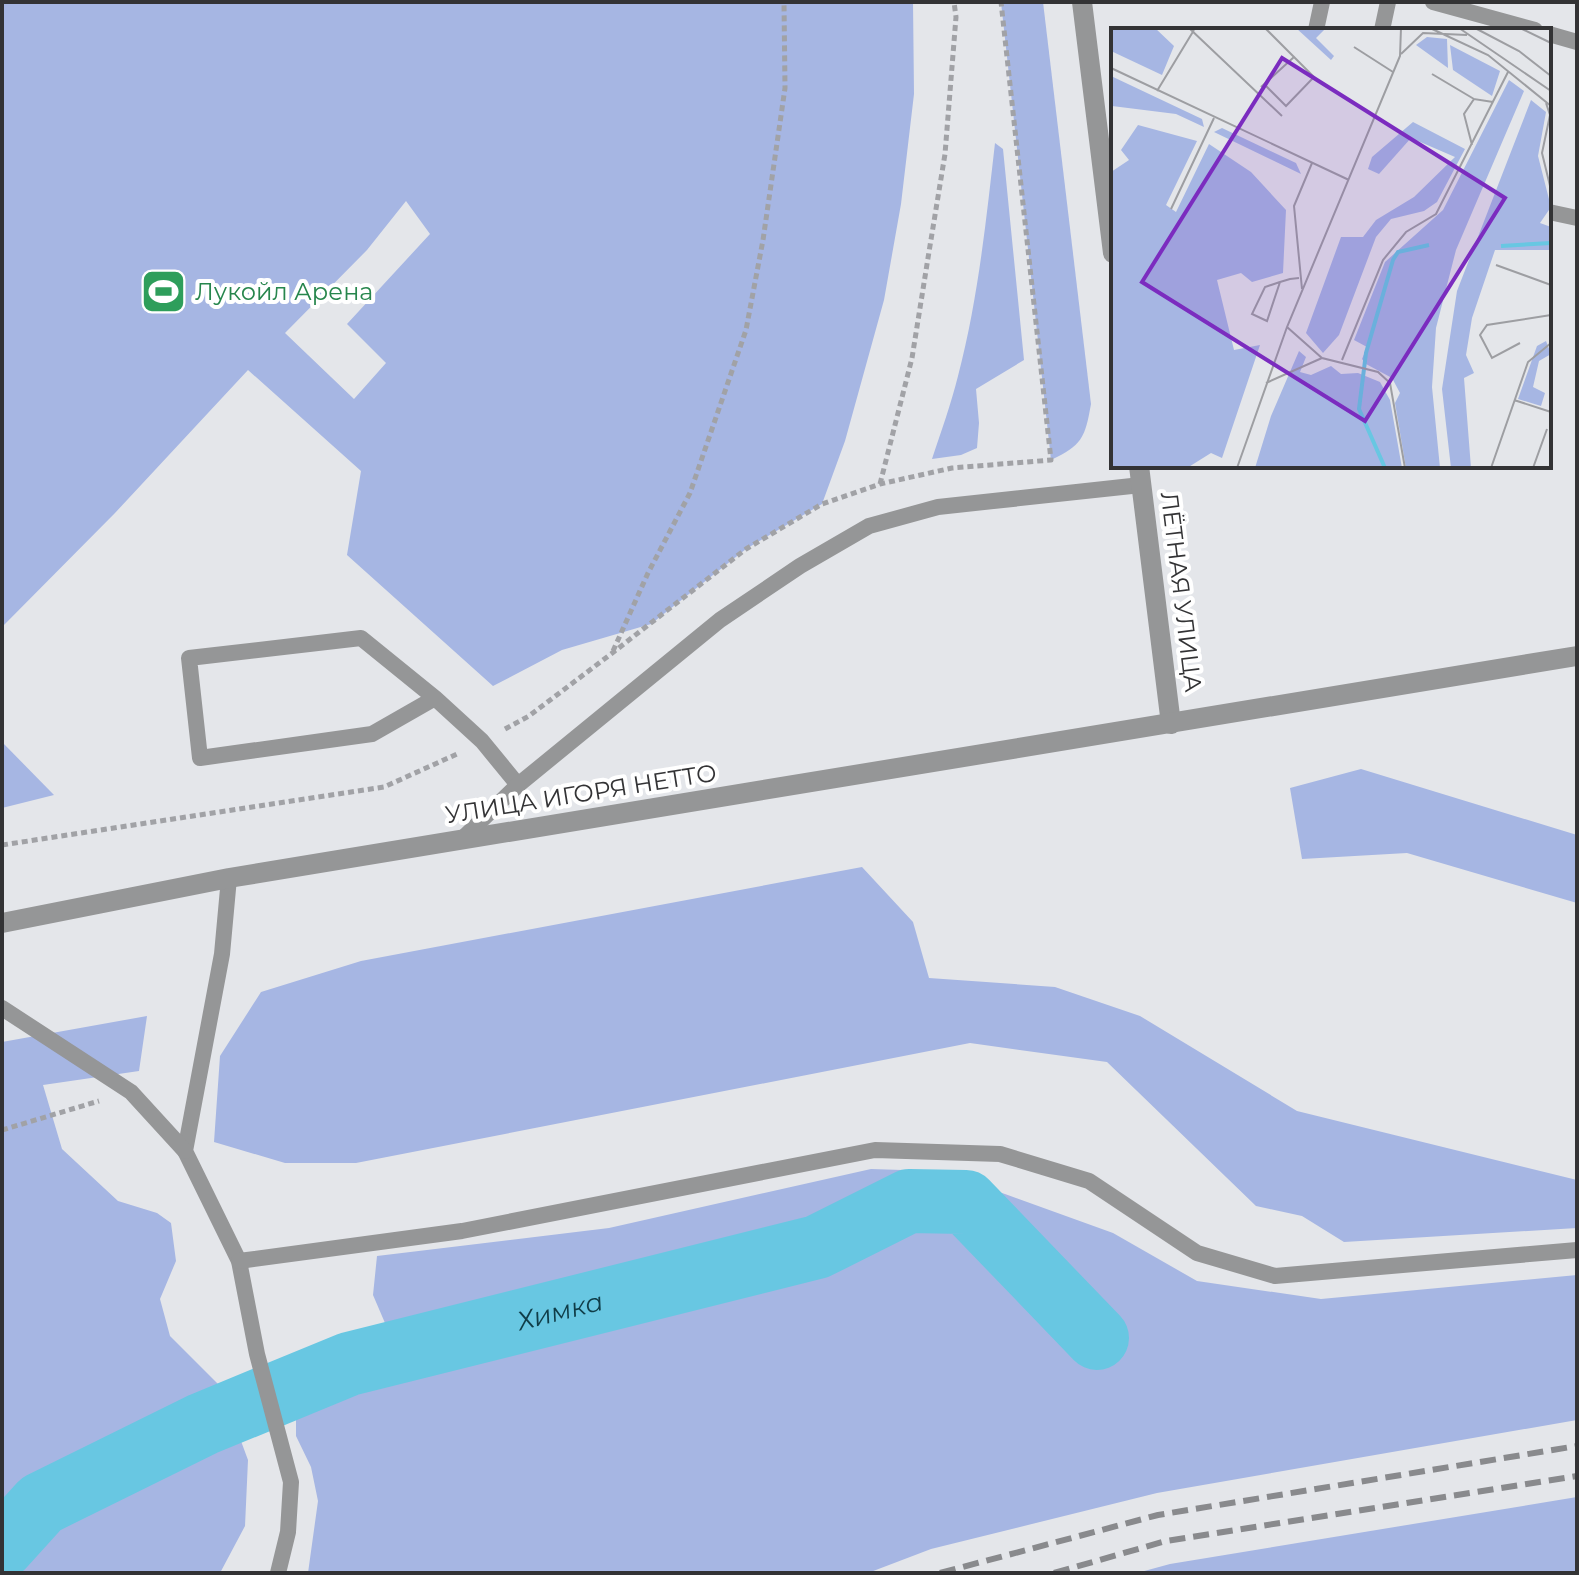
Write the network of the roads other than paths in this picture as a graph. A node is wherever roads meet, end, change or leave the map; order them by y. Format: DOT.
graph roads {
  1 [pos="1082,2"];
  2 [pos="1322,2"];
  3 [pos="1388,2"];
  4 [pos="1433,2"];
  5 [pos="1316,28"];
  6 [pos="1382,28"];
  7 [pos="1528,28"];
  8 [pos="1551,35"];
  9 [pos="1577,42"];
  10 [pos="1551,212"];
  11 [pos="1577,218"];
  12 [pos="1111,237"];
  13 [pos="1140,475"];
  14 [pos="1577,656"];
  15 [pos="435,698"];
  16 [pos="1171,724"];
  17 [pos="518,785"];
  18 [pos="460,841"];
  19 [pos="229,878"];
  20 [pos="2,923"];
  21 [pos="2,1008"];
  22 [pos="185,1151"];
  23 [pos="1577,1250"];
  24 [pos="239,1261"];
  25 [pos="278,1573"];
  1 -- 12 [label="street"];
  2 -- 5 [label="lane"];
  3 -- 6 [label="lane"];
  4 -- 7 [label="lane"];
  8 -- 9 [label="lane"];
  10 -- 11 [label="lane"];
  13 -- 16 [label="street, ЛЁТНАЯ УЛИЦА"];
  13 -- 17 [label="lane"];
  14 -- 16 [label="street, УЛИЦА ИГОРЯ НЕТТО"];
  15 -- 15 [label="lane"];
  15 -- 17 [label="lane"];
  16 -- 18 [label="street, УЛИЦА ИГОРЯ НЕТТО"];
  17 -- 18 [label="lane"];
  18 -- 19 [label="street, УЛИЦА ИГОРЯ НЕТТО"];
  19 -- 20 [label="street, УЛИЦА ИГОРЯ НЕТТО"];
  19 -- 22 [label="lane"];
  21 -- 22 [label="lane"];
  22 -- 24 [label="lane"];
  23 -- 24 [label="lane"];
  24 -- 25 [label="lane"];
}
